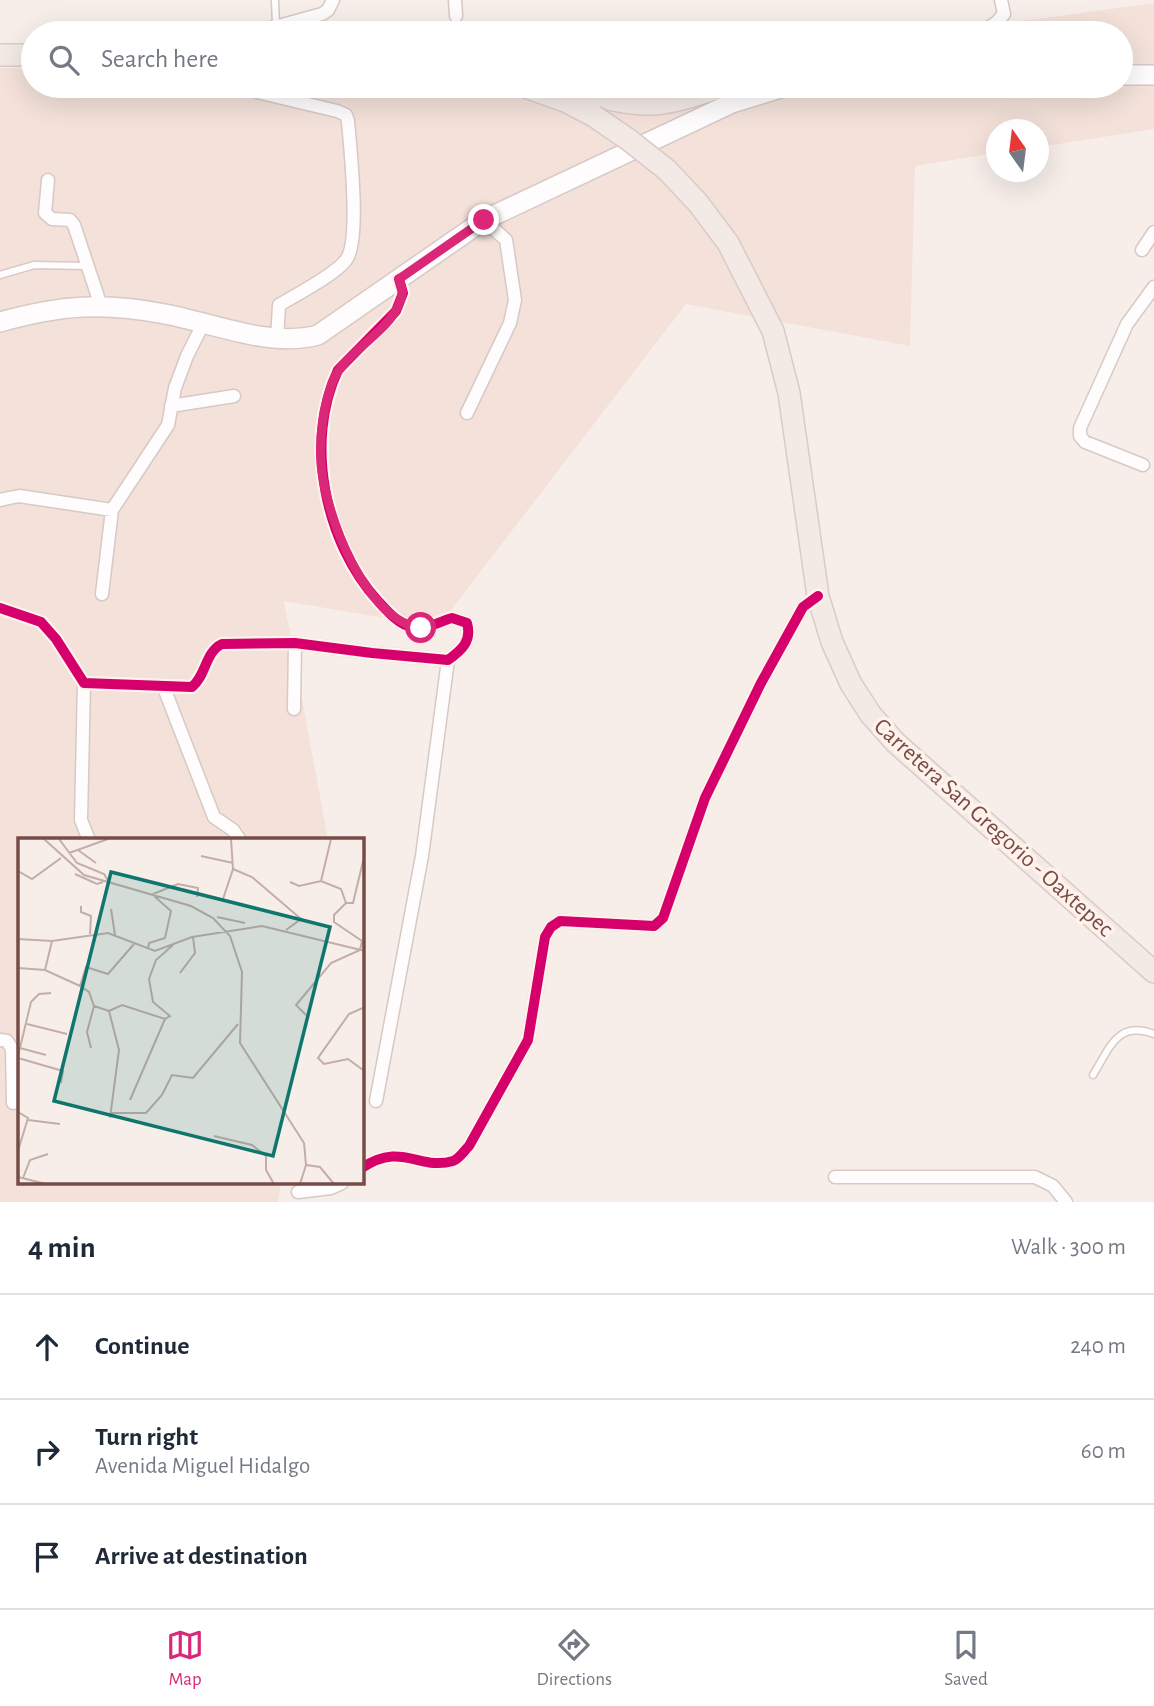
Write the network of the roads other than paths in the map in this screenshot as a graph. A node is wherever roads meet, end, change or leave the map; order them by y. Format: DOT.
graph roads {
  1 [pos="275,0"];
  2 [pos="333,0"];
  3 [pos="455,0"];
  4 [pos="1001,0"];
  5 [pos="456,16"];
  6 [pos="276,21"];
  7 [pos="295,21"];
  8 [pos="996,21"];
  9 [pos="2,51"];
  10 [pos="21,53"];
  11 [pos="1133,75"];
  12 [pos="1154,75"];
  13 [pos="282,98"];
  14 [pos="557,98"];
  15 [pos="606,98"];
  16 [pos="683,98"];
  17 [pos="748,98"];
  18 [pos="48,180"];
  19 [pos="484,220"];
  20 [pos="1154,232"];
  21 [pos="1142,250"];
  22 [pos="87,266"];
  23 [pos="0,275"];
  24 [pos="399,279"];
  25 [pos="1154,287"];
  26 [pos="101,306"];
  27 [pos="0,322"];
  28 [pos="204,322"];
  29 [pos="277,340"];
  30 [pos="234,396"];
  31 [pos="171,406"];
  32 [pos="467,413"];
  33 [pos="1143,465"];
  34 [pos="0,500"];
  35 [pos="112,510"];
  36 [pos="103,594"];
  37 [pos="818,596"];
  38 [pos="0,608"];
  39 [pos="295,643"];
  40 [pos="448,660"];
  41 [pos="84,683"];
  42 [pos="164,688"];
  43 [pos="294,709"];
  44 [pos="88,838"];
  45 [pos="239,838"];
  46 [pos="1154,972"];
  47 [pos="1154,1034"];
  48 [pos="0,1040"];
  49 [pos="1093,1075"];
  50 [pos="376,1101"];
  51 [pos="13,1103"];
  52 [pos="364,1167"];
  53 [pos="835,1177"];
  54 [pos="340,1184"];
  55 [pos="298,1192"];
  56 [pos="1066,1202"];
  1 -- 6 [label="lane"];
  2 -- 7 [label="street"];
  3 -- 5 [label="street"];
  4 -- 8 [label="street"];
  9 -- 10 [label="main road"];
  11 -- 12 [label="main road"];
  13 -- 29 [label="street"];
  14 -- 37 [label="main road, Carretera San Gregorio - Oaxtepec, bridge"];
  15 -- 16 [label="main road"];
  17 -- 19 [label="main road"];
  18 -- 22 [label="street"];
  19 -- 24 [label="main road"];
  19 -- 32 [label="street"];
  20 -- 21 [label="street"];
  22 -- 23 [label="lane"];
  22 -- 26 [label="street"];
  24 -- 29 [label="main road"];
  24 -- 40 [label="street"];
  25 -- 33 [label="street"];
  26 -- 27 [label="main road"];
  26 -- 28 [label="main road"];
  28 -- 29 [label="main road"];
  28 -- 31 [label="street"];
  30 -- 31 [label="street"];
  31 -- 35 [label="street"];
  34 -- 35 [label="street"];
  35 -- 36 [label="street"];
  37 -- 46 [label="main road, Carretera San Gregorio - Oaxtepec"];
  37 -- 52 [label="street"];
  38 -- 41 [label="street"];
  39 -- 40 [label="street"];
  39 -- 42 [label="street"];
  39 -- 43 [label="street"];
  40 -- 50 [label="street"];
  41 -- 42 [label="street"];
  41 -- 44 [label="street"];
  42 -- 45 [label="street"];
  47 -- 49 [label="lane"];
  48 -- 51 [label="street"];
  53 -- 56 [label="street"];
  54 -- 55 [label="street"];
}
